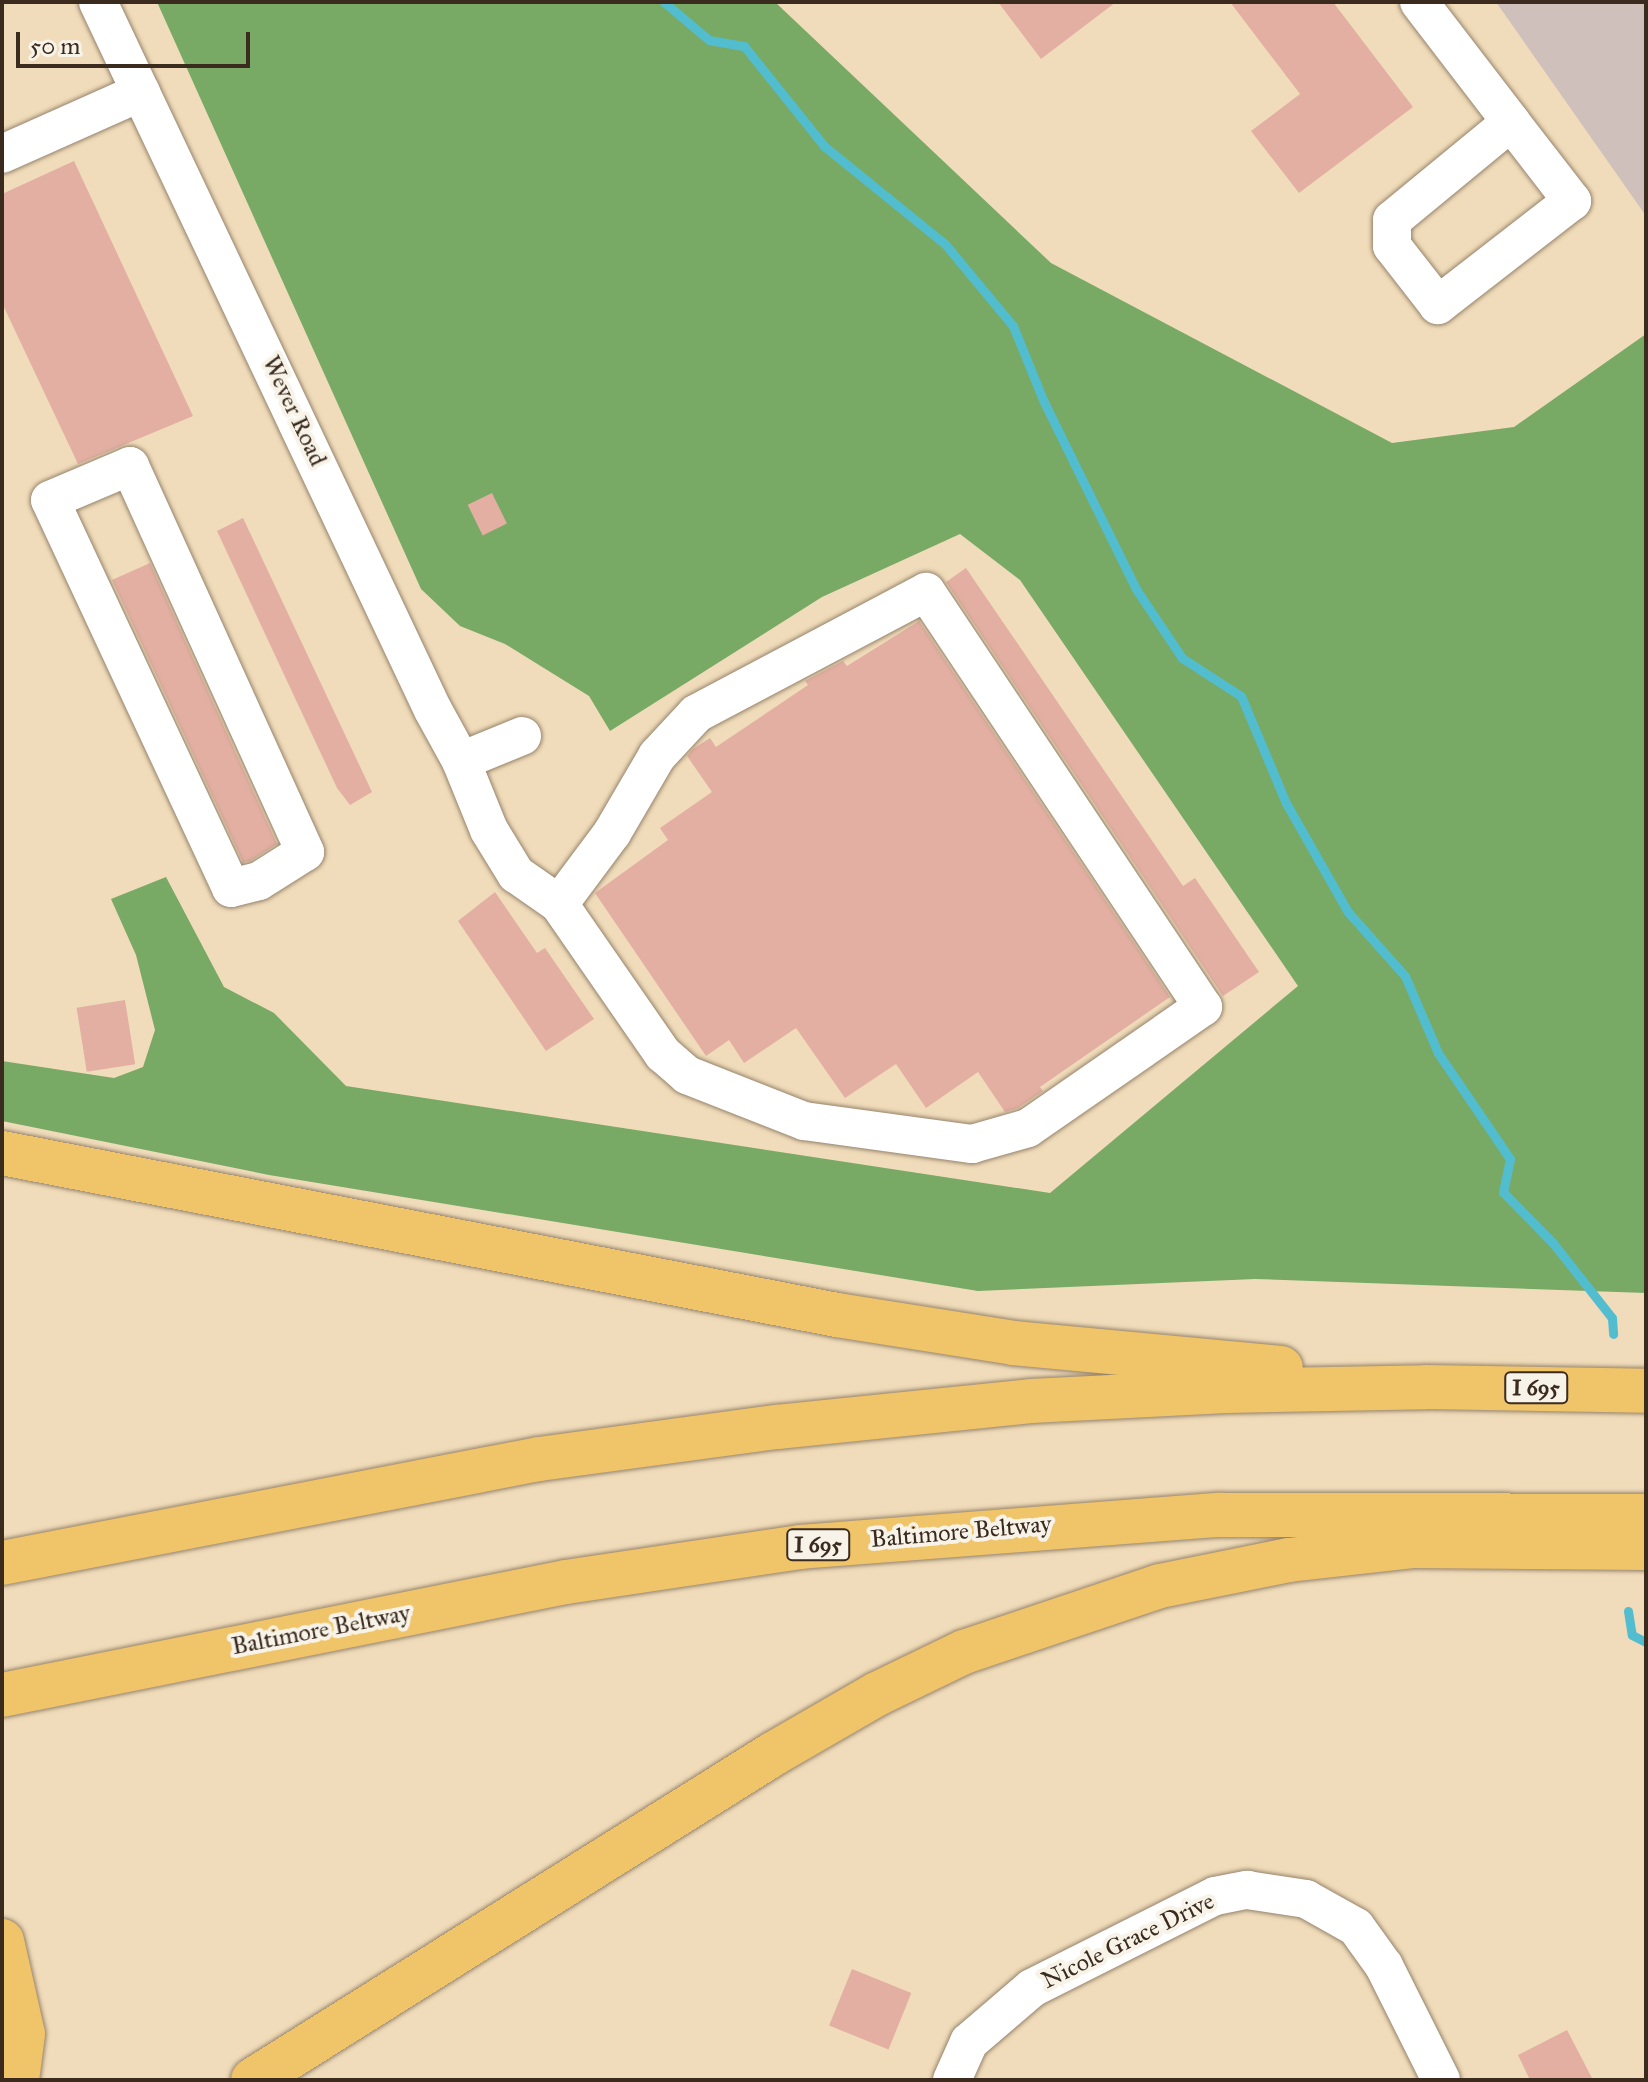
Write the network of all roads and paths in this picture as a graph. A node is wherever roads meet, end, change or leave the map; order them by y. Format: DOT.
graph roads {
  1 [pos="98,2"];
  2 [pos="1419,2"];
  3 [pos="141,92"];
  4 [pos="1511,122"];
  5 [pos="2,154"];
  6 [pos="50,500"];
  7 [pos="522,736"];
  8 [pos="461,761"];
  9 [pos="559,904"];
  10 [pos="2,1153"];
  11 [pos="1426,1387"];
  12 [pos="1646,1391"];
  13 [pos="1646,1516"];
  14 [pos="1646,1548"];
  15 [pos="2,1563"];
  16 [pos="2,1695"];
  17 [pos="2,1941"];
  18 [pos="17,2080"];
  19 [pos="253,2080"];
  20 [pos="952,2080"];
  21 [pos="1441,2080"];
  1 -- 3 [label="street, Wever Road"];
  2 -- 4 [label="street"];
  3 -- 5 [label="street"];
  3 -- 8 [label="street, Wever Road"];
  4 -- 4 [label="street"];
  6 -- 6 [label="street"];
  7 -- 8 [label="street"];
  8 -- 9 [label="street, Wever Road"];
  9 -- 9 [label="street"];
  10 -- 11 [label="highway"];
  11 -- 12 [label="highway, I 695"];
  11 -- 15 [label="highway, I 695"];
  13 -- 16 [label="highway, Baltimore Beltway / I 695"];
  14 -- 19 [label="highway"];
  17 -- 18 [label="highway"];
  20 -- 21 [label="street, Nicole Grace Drive"];
}
